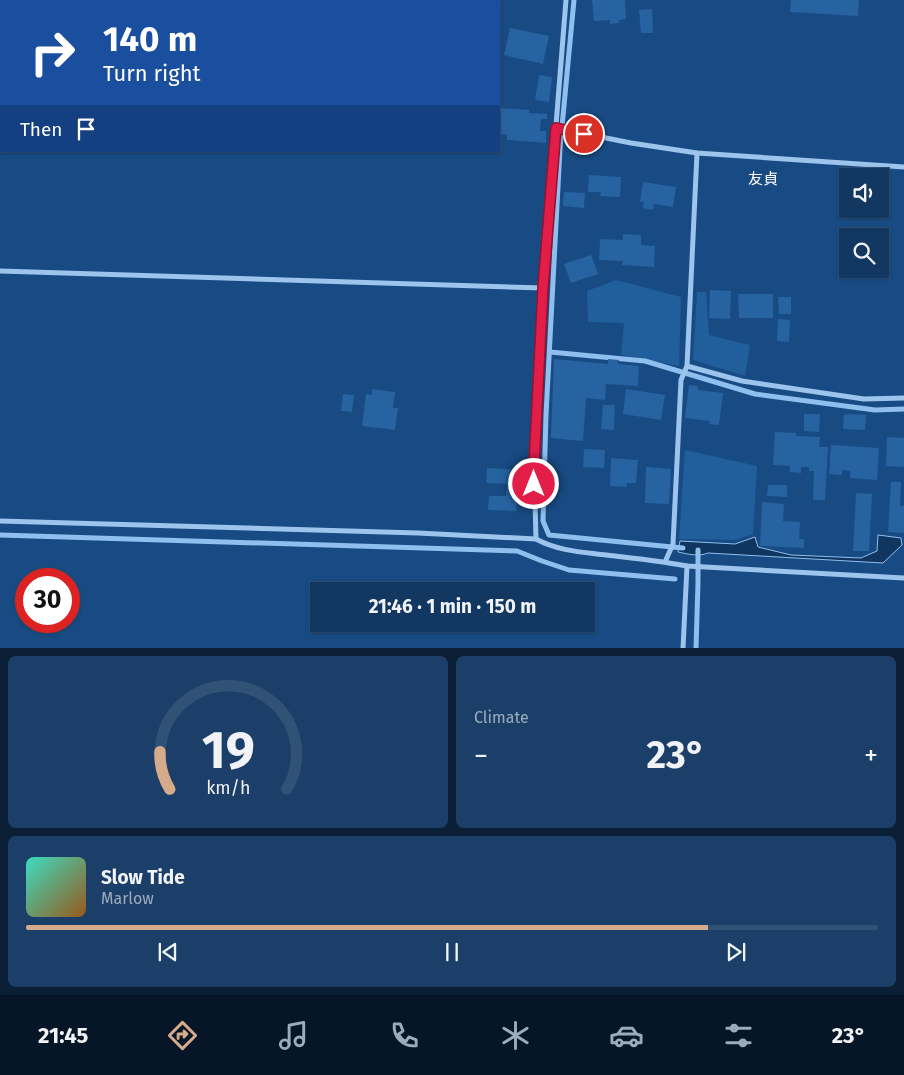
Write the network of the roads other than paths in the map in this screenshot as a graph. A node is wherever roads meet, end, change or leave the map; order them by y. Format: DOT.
graph roads {
  1 [pos="566,0"];
  2 [pos="556,128"];
  3 [pos="696,153"];
  4 [pos="904,167"];
  5 [pos="0,271"];
  6 [pos="543,288"];
  7 [pos="687,366"];
  8 [pos="904,398"];
  9 [pos="0,521"];
  10 [pos="536,539"];
  11 [pos="664,562"];
  12 [pos="686,566"];
  13 [pos="904,578"];
  14 [pos="683,648"];
  1 -- 2 [label="street"];
  2 -- 3 [label="street"];
  2 -- 6 [label="street"];
  3 -- 4 [label="street"];
  3 -- 7 [label="street"];
  5 -- 6 [label="street"];
  6 -- 10 [label="street"];
  7 -- 8 [label="street"];
  7 -- 11 [label="street"];
  9 -- 10 [label="street"];
  10 -- 11 [label="street"];
  11 -- 12 [label="street"];
  12 -- 13 [label="street"];
  12 -- 14 [label="street"];
}
